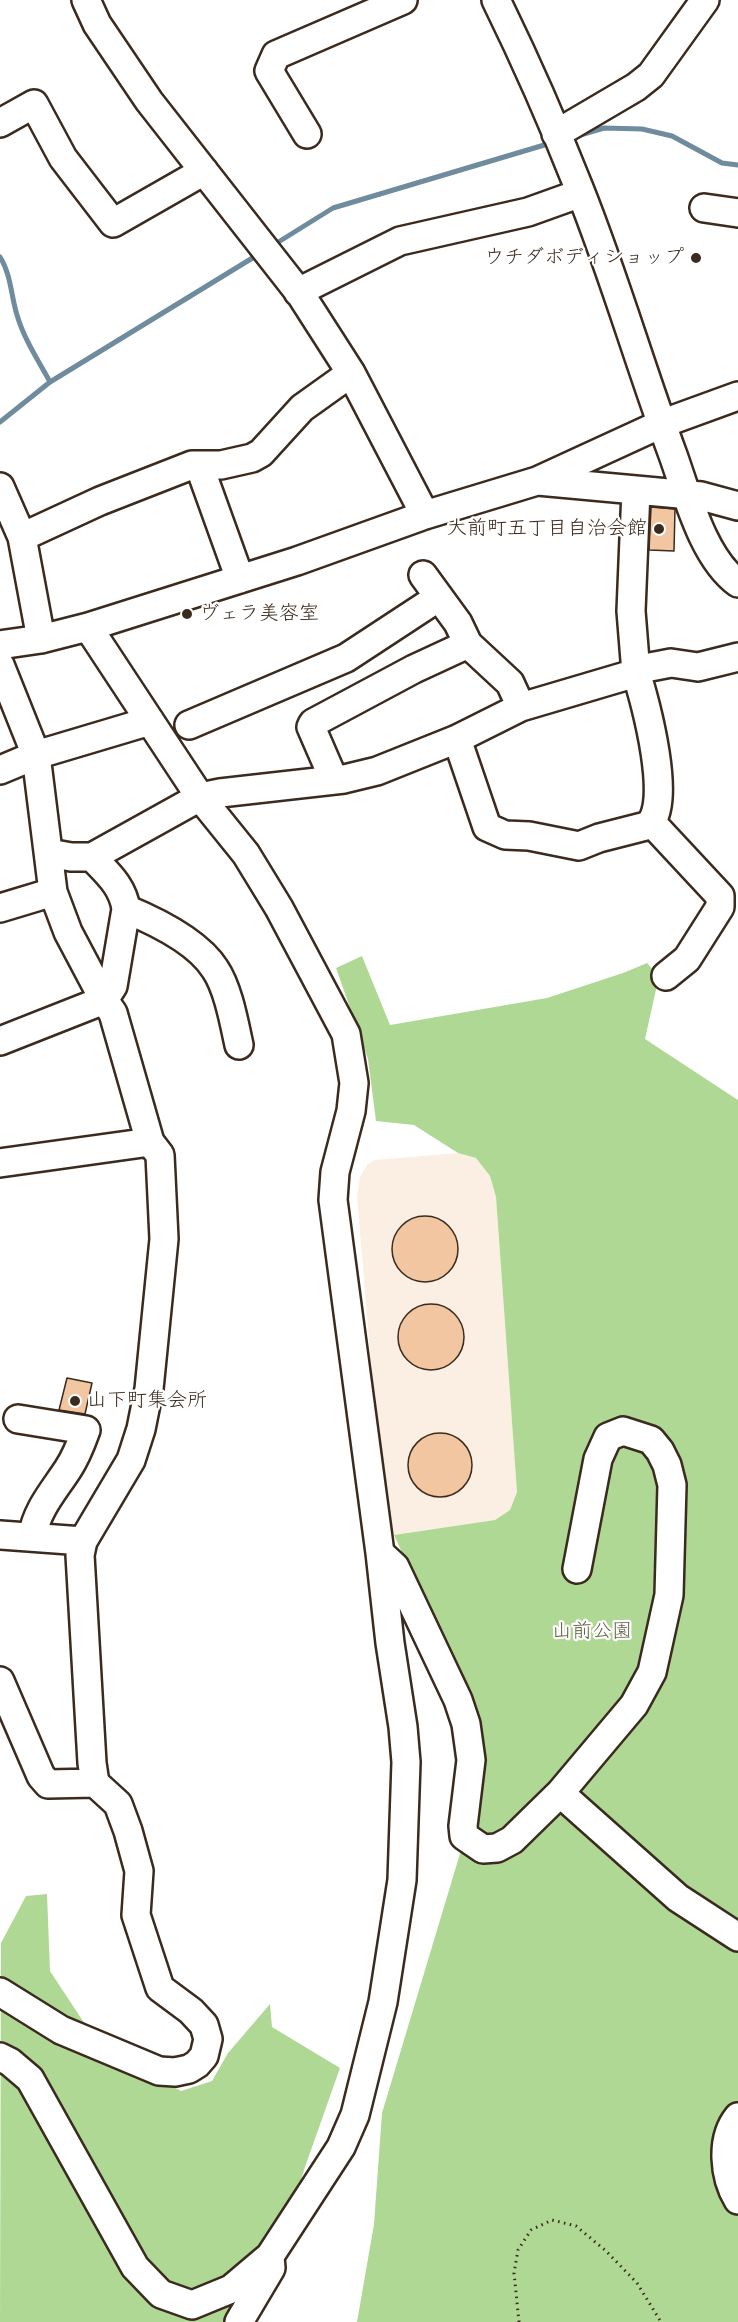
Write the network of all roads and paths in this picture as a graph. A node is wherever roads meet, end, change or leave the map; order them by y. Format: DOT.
graph roads {
  1 [pos="86,0"];
  2 [pos="404,0"];
  3 [pos="496,0"];
  4 [pos="705,0"];
  5 [pos="0,123"];
  6 [pos="307,134"];
  7 [pos="556,134"];
  8 [pos="204,171"];
  9 [pos="581,193"];
  10 [pos="704,208"];
  11 [pos="738,213"];
  12 [pos="298,292"];
  13 [pos="351,373"];
  14 [pos="738,396"];
  15 [pos="661,424"];
  16 [pos="199,465"];
  17 [pos="537,481"];
  18 [pos="0,487"];
  19 [pos="636,490"];
  20 [pos="688,496"];
  21 [pos="738,506"];
  22 [pos="425,515"];
  23 [pos="22,537"];
  24 [pos="423,575"];
  25 [pos="240,579"];
  26 [pos="738,584"];
  27 [pos="439,597"];
  28 [pos="88,627"];
  29 [pos="41,639"];
  30 [pos="468,644"];
  31 [pos="0,645"];
  32 [pos="738,657"];
  33 [pos="0,665"];
  34 [pos="636,673"];
  35 [pos="521,707"];
  36 [pos="150,721"];
  37 [pos="189,725"];
  38 [pos="457,739"];
  39 [pos="36,755"];
  40 [pos="0,770"];
  41 [pos="333,780"];
  42 [pos="200,797"];
  43 [pos="652,823"];
  44 [pos="49,853"];
  45 [pos="92,857"];
  46 [pos="53,892"];
  47 [pos="0,908"];
  48 [pos="126,909"];
  49 [pos="666,976"];
  50 [pos="104,1000"];
  51 [pos="0,1041"];
  52 [pos="239,1045"];
  53 [pos="150,1142"];
  54 [pos="0,1163"];
  55 [pos="18,1419"];
  56 [pos="0,1535"];
  57 [pos="32,1537"];
  58 [pos="83,1541"];
  59 [pos="380,1553"];
  60 [pos="577,1569"];
  61 [pos="0,1681"];
  62 [pos="95,1783"];
  63 [pos="560,1793"];
  64 [pos="738,1937"];
  65 [pos="0,1992"];
  66 [pos="0,2057"];
  67 [pos="738,2116"];
  68 [pos="738,2200"];
  69 [pos="270,2256"];
  70 [pos="238,2322"];
  71 [pos="519,2322"];
  72 [pos="661,2322"];
  1 -- 8 [label="street"];
  2 -- 6 [label="street"];
  3 -- 7 [label="street"];
  4 -- 7 [label="street"];
  5 -- 8 [label="street"];
  7 -- 9 [label="street"];
  8 -- 12 [label="street"];
  9 -- 12 [label="street"];
  9 -- 15 [label="street"];
  10 -- 11 [label="street"];
  12 -- 13 [label="street"];
  13 -- 16 [label="street"];
  13 -- 22 [label="street"];
  14 -- 15 [label="street"];
  15 -- 17 [label="street"];
  15 -- 20 [label="street"];
  16 -- 23 [label="street"];
  16 -- 25 [label="street"];
  17 -- 19 [label="street"];
  17 -- 22 [label="street"];
  18 -- 23 [label="street"];
  19 -- 20 [label="street"];
  19 -- 34 [label="street"];
  20 -- 21 [label="street"];
  20 -- 26 [label="street"];
  22 -- 25 [label="street"];
  23 -- 29 [label="street"];
  24 -- 27 [label="street"];
  25 -- 28 [label="street"];
  27 -- 30 [label="street"];
  27 -- 37 [label="street"];
  28 -- 29 [label="street"];
  28 -- 36 [label="street"];
  29 -- 31 [label="street"];
  30 -- 35 [label="street"];
  30 -- 41 [label="street"];
  32 -- 34 [label="street"];
  33 -- 39 [label="street"];
  34 -- 35 [label="street"];
  34 -- 43 [label="street"];
  35 -- 38 [label="street"];
  36 -- 39 [label="street"];
  36 -- 42 [label="street"];
  38 -- 41 [label="street"];
  38 -- 43 [label="street"];
  39 -- 40 [label="street"];
  39 -- 44 [label="street"];
  41 -- 42 [label="street"];
  42 -- 45 [label="street"];
  42 -- 59 [label="street"];
  43 -- 49 [label="street"];
  44 -- 45 [label="street"];
  44 -- 46 [label="street"];
  45 -- 48 [label="street"];
  46 -- 47 [label="street"];
  46 -- 50 [label="street"];
  48 -- 50 [label="street"];
  48 -- 52 [label="street"];
  50 -- 51 [label="street"];
  50 -- 53 [label="street"];
  53 -- 54 [label="street"];
  53 -- 58 [label="street"];
  55 -- 57 [label="street"];
  56 -- 57 [label="street"];
  57 -- 58 [label="street"];
  58 -- 62 [label="street"];
  59 -- 63 [label="street"];
  59 -- 69 [label="street"];
  60 -- 63 [label="street"];
  61 -- 62 [label="street"];
  62 -- 65 [label="street"];
  63 -- 64 [label="street"];
  66 -- 69 [label="street"];
  67 -- 68 [label="street"];
  69 -- 70 [label="street"];
  71 -- 72 [label="path"];
}
